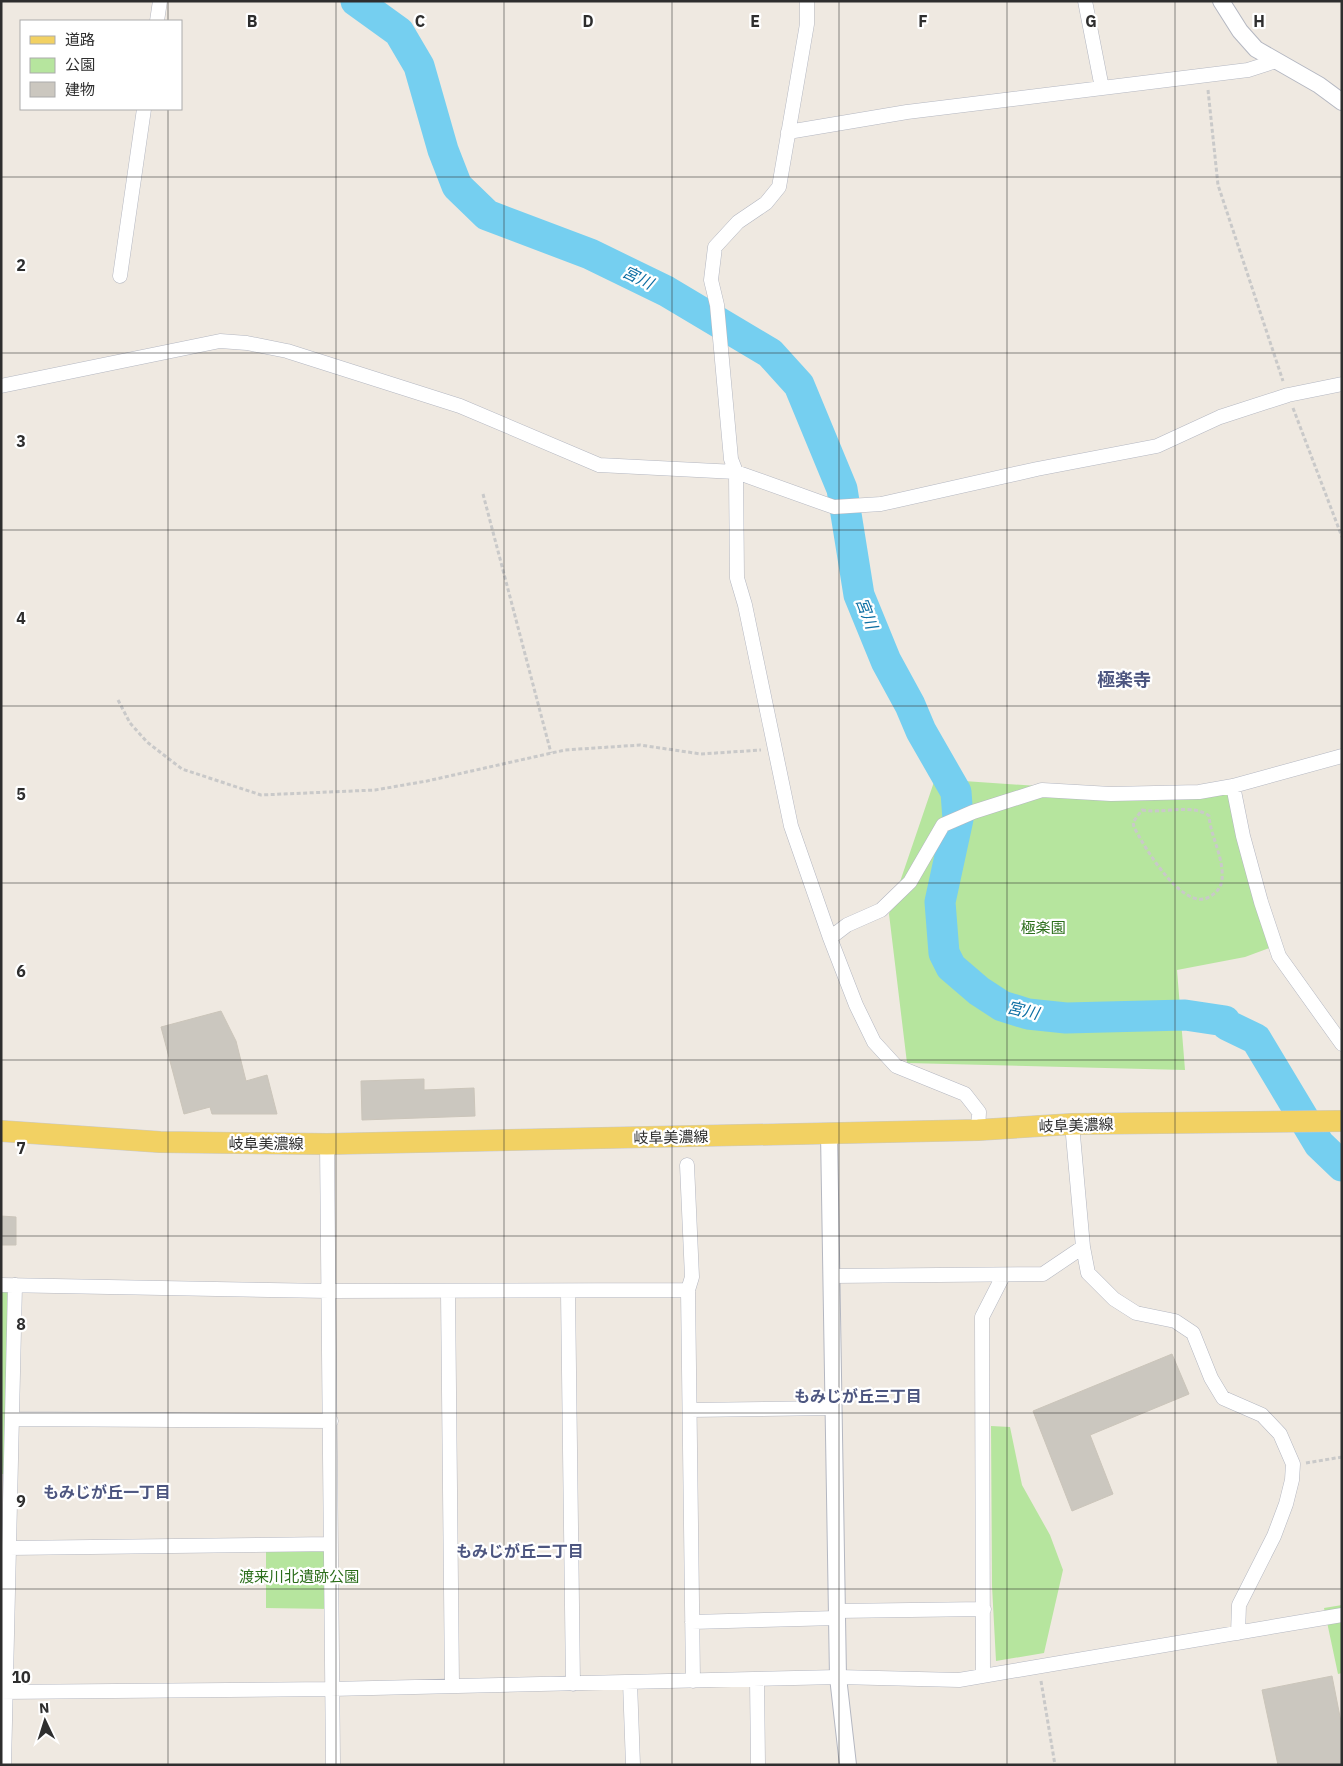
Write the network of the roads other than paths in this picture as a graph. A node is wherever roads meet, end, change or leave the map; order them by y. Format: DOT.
graph roads {
  1 [pos="160,1"];
  2 [pos="808,1"];
  3 [pos="1085,1"];
  4 [pos="1221,1"];
  5 [pos="157,20"];
  6 [pos="1276,61"];
  7 [pos="1102,88"];
  8 [pos="1342,102"];
  9 [pos="144,110"];
  10 [pos="788,132"];
  11 [pos="120,276"];
  12 [pos="1342,384"];
  13 [pos="1,386"];
  14 [pos="736,472"];
  15 [pos="1342,756"];
  16 [pos="1233,786"];
  17 [pos="830,938"];
  18 [pos="1342,1044"];
  19 [pos="1342,1121"];
  20 [pos="1072,1124"];
  21 [pos="978,1130"];
  22 [pos="1,1131"];
  23 [pos="829,1133"];
  24 [pos="327,1144"];
  25 [pos="687,1165"];
  26 [pos="1083,1247"];
  27 [pos="832,1276"];
  28 [pos="1003,1276"];
  29 [pos="8,1285"];
  30 [pos="688,1290"];
  31 [pos="329,1291"];
  32 [pos="448,1292"];
  33 [pos="568,1292"];
  34 [pos="833,1408"];
  35 [pos="690,1410"];
  36 [pos="12,1419"];
  37 [pos="331,1421"];
  38 [pos="331,1544"];
  39 [pos="9,1548"];
  40 [pos="984,1609"];
  41 [pos="836,1615"];
  42 [pos="1342,1616"];
  43 [pos="692,1622"];
  44 [pos="1238,1633"];
  45 [pos="983,1676"];
  46 [pos="838,1677"];
  47 [pos="757,1679"];
  48 [pos="693,1681"];
  49 [pos="630,1682"];
  50 [pos="573,1684"];
  51 [pos="452,1686"];
  52 [pos="331,1689"];
  53 [pos="4,1692"];
  54 [pos="4,1765"];
  55 [pos="333,1765"];
  56 [pos="633,1765"];
  57 [pos="758,1765"];
  58 [pos="848,1765"];
  1 -- 5 [label="street"];
  2 -- 10 [label="street"];
  3 -- 7 [label="street"];
  4 -- 6 [label="street"];
  6 -- 7 [label="street"];
  6 -- 8 [label="street"];
  7 -- 10 [label="street"];
  9 -- 11 [label="street"];
  10 -- 14 [label="street"];
  12 -- 14 [label="street"];
  13 -- 14 [label="street"];
  14 -- 17 [label="street"];
  15 -- 16 [label="street"];
  16 -- 17 [label="street"];
  16 -- 18 [label="street"];
  17 -- 21 [label="street"];
  19 -- 20 [label="main road, 岐阜美濃線"];
  20 -- 21 [label="main road, 岐阜美濃線"];
  20 -- 26 [label="street"];
  21 -- 23 [label="main road, 岐阜美濃線"];
  22 -- 24 [label="main road, 岐阜美濃線"];
  23 -- 24 [label="main road, 岐阜美濃線"];
  23 -- 27 [label="street"];
  24 -- 31 [label="street"];
  25 -- 30 [label="street"];
  26 -- 28 [label="street"];
  26 -- 44 [label="street"];
  27 -- 28 [label="street"];
  27 -- 34 [label="street"];
  28 -- 40 [label="street"];
  29 -- 31 [label="street"];
  29 -- 36 [label="street"];
  30 -- 33 [label="street"];
  30 -- 35 [label="street"];
  31 -- 32 [label="street"];
  31 -- 37 [label="street"];
  32 -- 33 [label="street"];
  32 -- 51 [label="street"];
  33 -- 50 [label="street"];
  34 -- 35 [label="street"];
  34 -- 41 [label="street"];
  35 -- 43 [label="street"];
  36 -- 37 [label="street"];
  36 -- 39 [label="street"];
  37 -- 38 [label="street"];
  38 -- 39 [label="street"];
  38 -- 52 [label="street"];
  39 -- 53 [label="street"];
  40 -- 41 [label="street"];
  40 -- 45 [label="street"];
  41 -- 43 [label="street"];
  41 -- 46 [label="street"];
  42 -- 44 [label="street"];
  43 -- 48 [label="street"];
  44 -- 45 [label="street"];
  45 -- 46 [label="street"];
  46 -- 47 [label="street"];
  46 -- 58 [label="street"];
  47 -- 48 [label="street"];
  47 -- 57 [label="street"];
  48 -- 49 [label="street"];
  49 -- 50 [label="street"];
  49 -- 56 [label="street"];
  50 -- 51 [label="street"];
  51 -- 52 [label="street"];
  52 -- 53 [label="street"];
  52 -- 55 [label="street"];
  53 -- 54 [label="street"];
}
